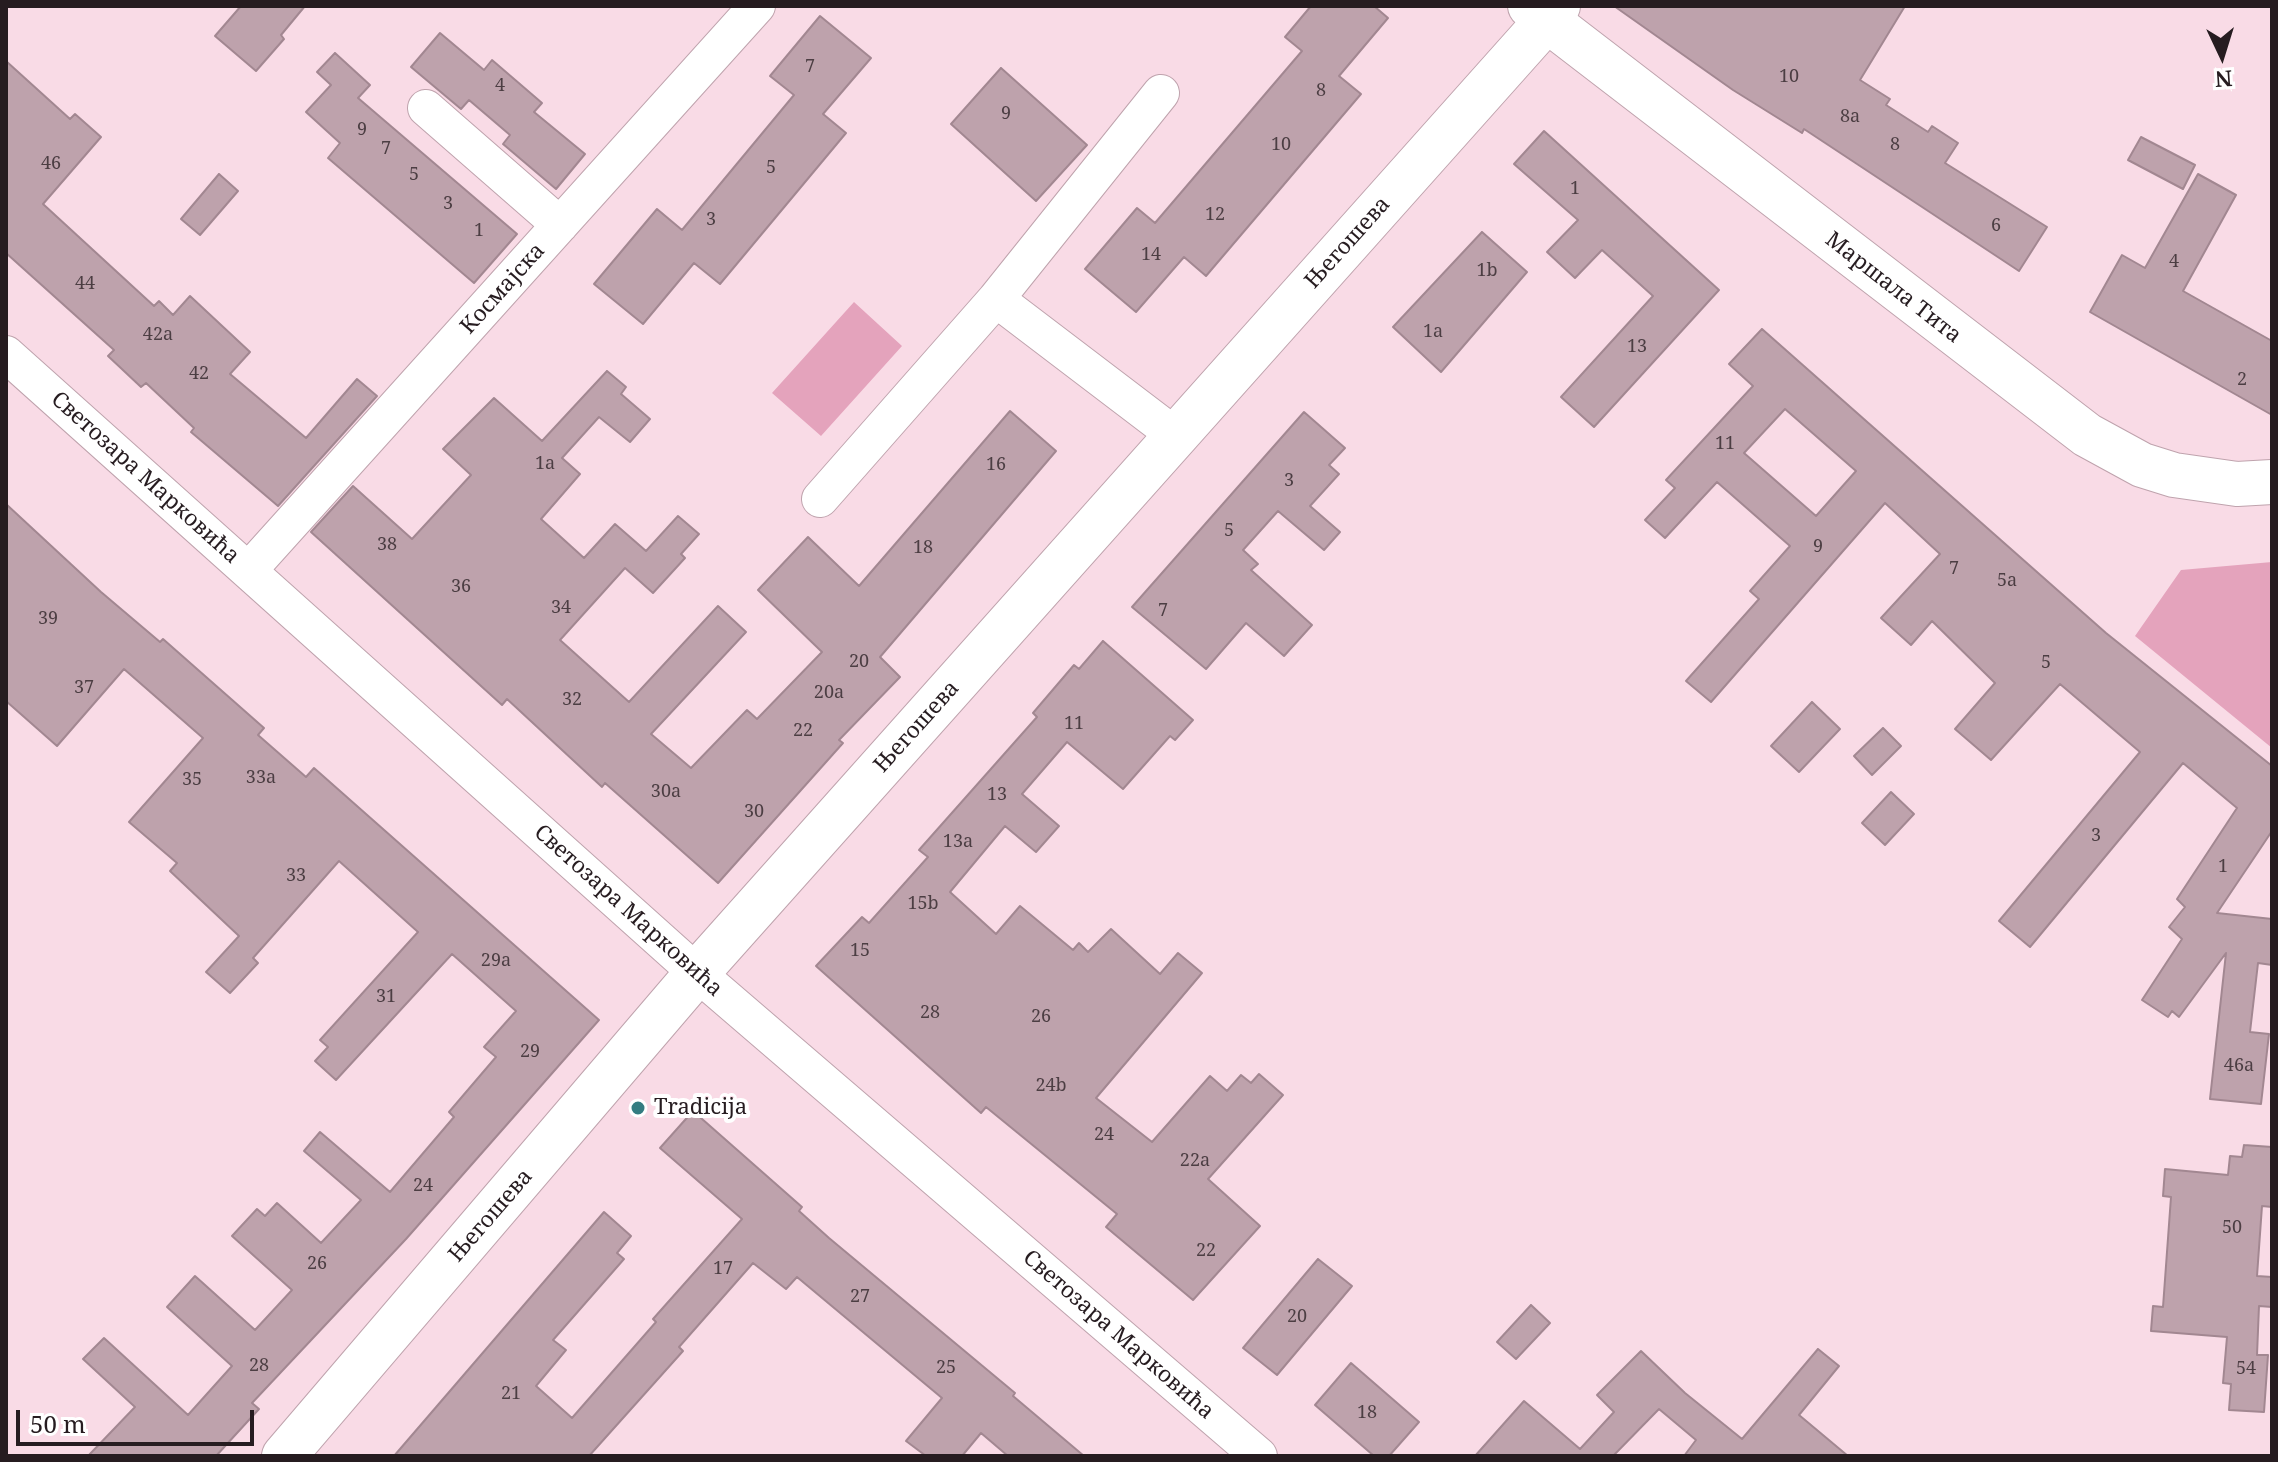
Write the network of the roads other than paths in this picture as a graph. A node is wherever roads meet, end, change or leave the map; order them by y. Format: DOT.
graph roads {
  1 [pos="757,6"];
  2 [pos="1545,11"];
  3 [pos="1161,93"];
  4 [pos="426,108"];
  5 [pos="560,225"];
  6 [pos="996,299"];
  7 [pos="6,354"];
  8 [pos="1176,436"];
  9 [pos="2272,482"];
  10 [pos="820,499"];
  11 [pos="248,571"];
  12 [pos="697,973"];
  13 [pos="284,1456"];
  14 [pos="1259,1456"];
  1 -- 5 [label="street, Космајска"];
  2 -- 8 [label="street, Његошева"];
  2 -- 9 [label="street, Маршала Тита"];
  3 -- 6 [label="street"];
  4 -- 5 [label="street"];
  5 -- 11 [label="street, Космајска"];
  6 -- 8 [label="street"];
  6 -- 10 [label="street"];
  7 -- 11 [label="street, Светозара Марковића"];
  8 -- 12 [label="street, Његошева"];
  11 -- 12 [label="street, Светозара Марковића"];
  12 -- 13 [label="street, Његошева"];
  12 -- 14 [label="street, Светозара Марковића"];
}
